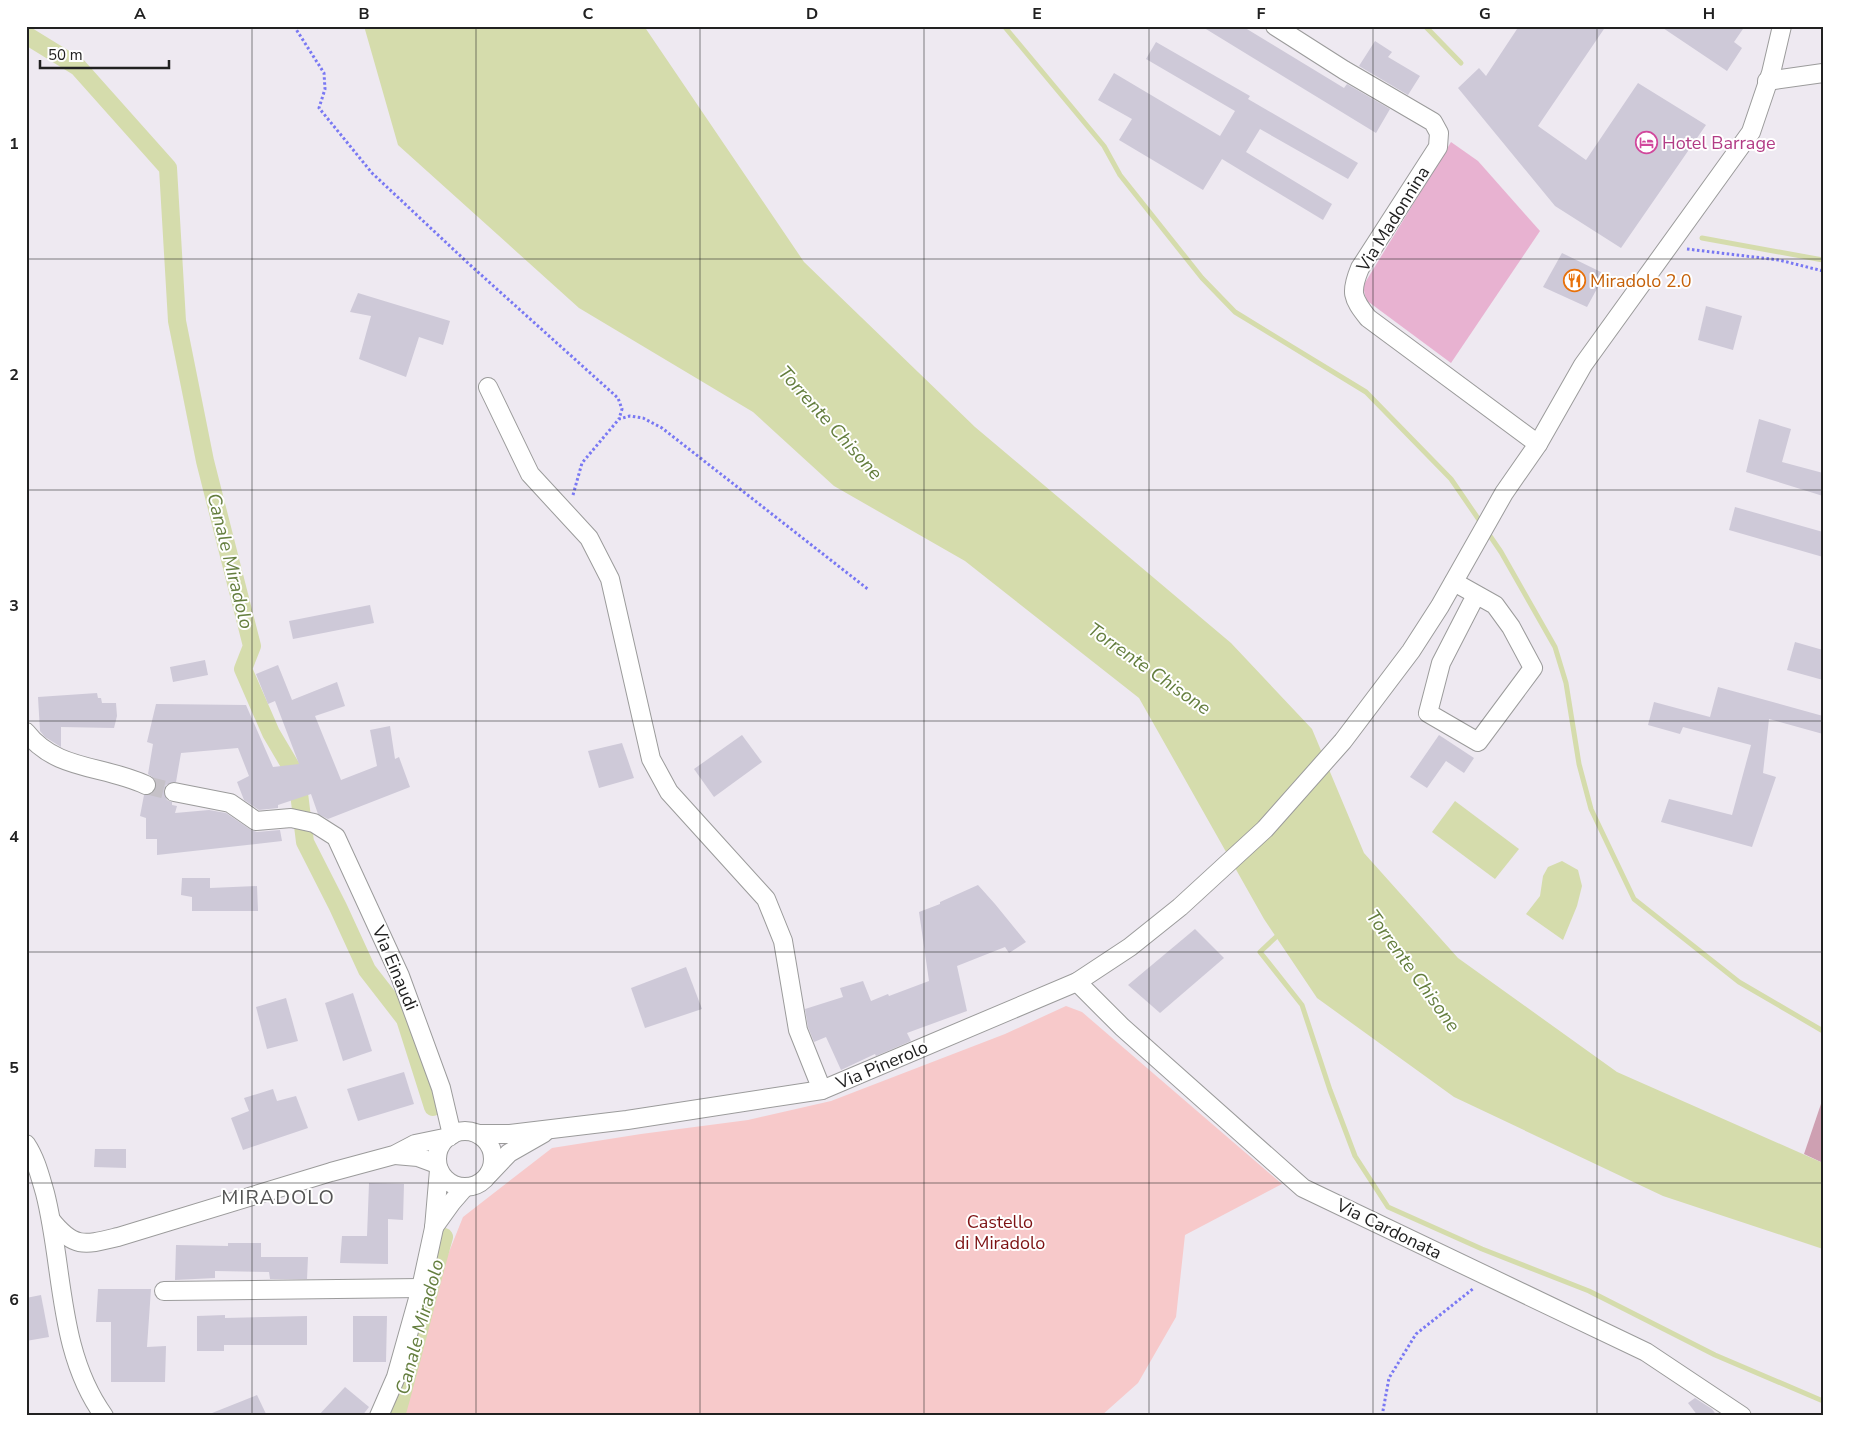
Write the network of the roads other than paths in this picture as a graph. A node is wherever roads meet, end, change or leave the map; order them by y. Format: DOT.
graph roads {
  1 [pos="1275,26"];
  2 [pos="1782,26"];
  3 [pos="1793,26"];
  4 [pos="1823,72"];
  5 [pos="1769,77"];
  6 [pos="488,387"];
  7 [pos="1538,444"];
  8 [pos="1454,582"];
  9 [pos="1476,595"];
  10 [pos="26,732"];
  11 [pos="146,785"];
  12 [pos="174,792"];
  13 [pos="1077,982"];
  14 [pos="822,1090"];
  15 [pos="550,1129"];
  16 [pos="478,1134"];
  17 [pos="450,1136"];
  18 [pos="26,1144"];
  19 [pos="394,1155"];
  20 [pos="438,1167"];
  21 [pos="489,1174"];
  22 [pos="465,1187"];
  23 [pos="51,1220"];
  24 [pos="434,1228"];
  25 [pos="421,1288"];
  26 [pos="164,1291"];
  27 [pos="104,1416"];
  28 [pos="379,1416"];
  29 [pos="1742,1416"];
  1 -- 7 [label="street, Via Madonnina"];
  2 -- 5 [label="street"];
  3 -- 5 [label="street"];
  4 -- 5 [label="street"];
  5 -- 7 [label="street, Via Pinerolo"];
  6 -- 14 [label="street"];
  7 -- 8 [label="street, Via Pinerolo"];
  8 -- 9 [label="street"];
  8 -- 13 [label="street, Via Pinerolo"];
  9 -- 9 [label="street"];
  10 -- 11 [label="street"];
  12 -- 17 [label="street, Via Einaudi"];
  13 -- 14 [label="street, Via Pinerolo"];
  13 -- 29 [label="street, Via Cardonata"];
  14 -- 15 [label="street, Via Pinerolo"];
  15 -- 16 [label="street, Via Pinerolo"];
  15 -- 21 [label="street, Via Pinerolo"];
  16 -- 17 [label="street"];
  16 -- 21 [label="street"];
  17 -- 19 [label="street"];
  17 -- 20 [label="street"];
  18 -- 23 [label="street"];
  19 -- 20 [label="street"];
  19 -- 23 [label="street"];
  20 -- 22 [label="street"];
  20 -- 24 [label="street"];
  21 -- 22 [label="street"];
  22 -- 24 [label="street"];
  23 -- 27 [label="street"];
  24 -- 25 [label="street"];
  25 -- 26 [label="street"];
  25 -- 28 [label="street"];
}
